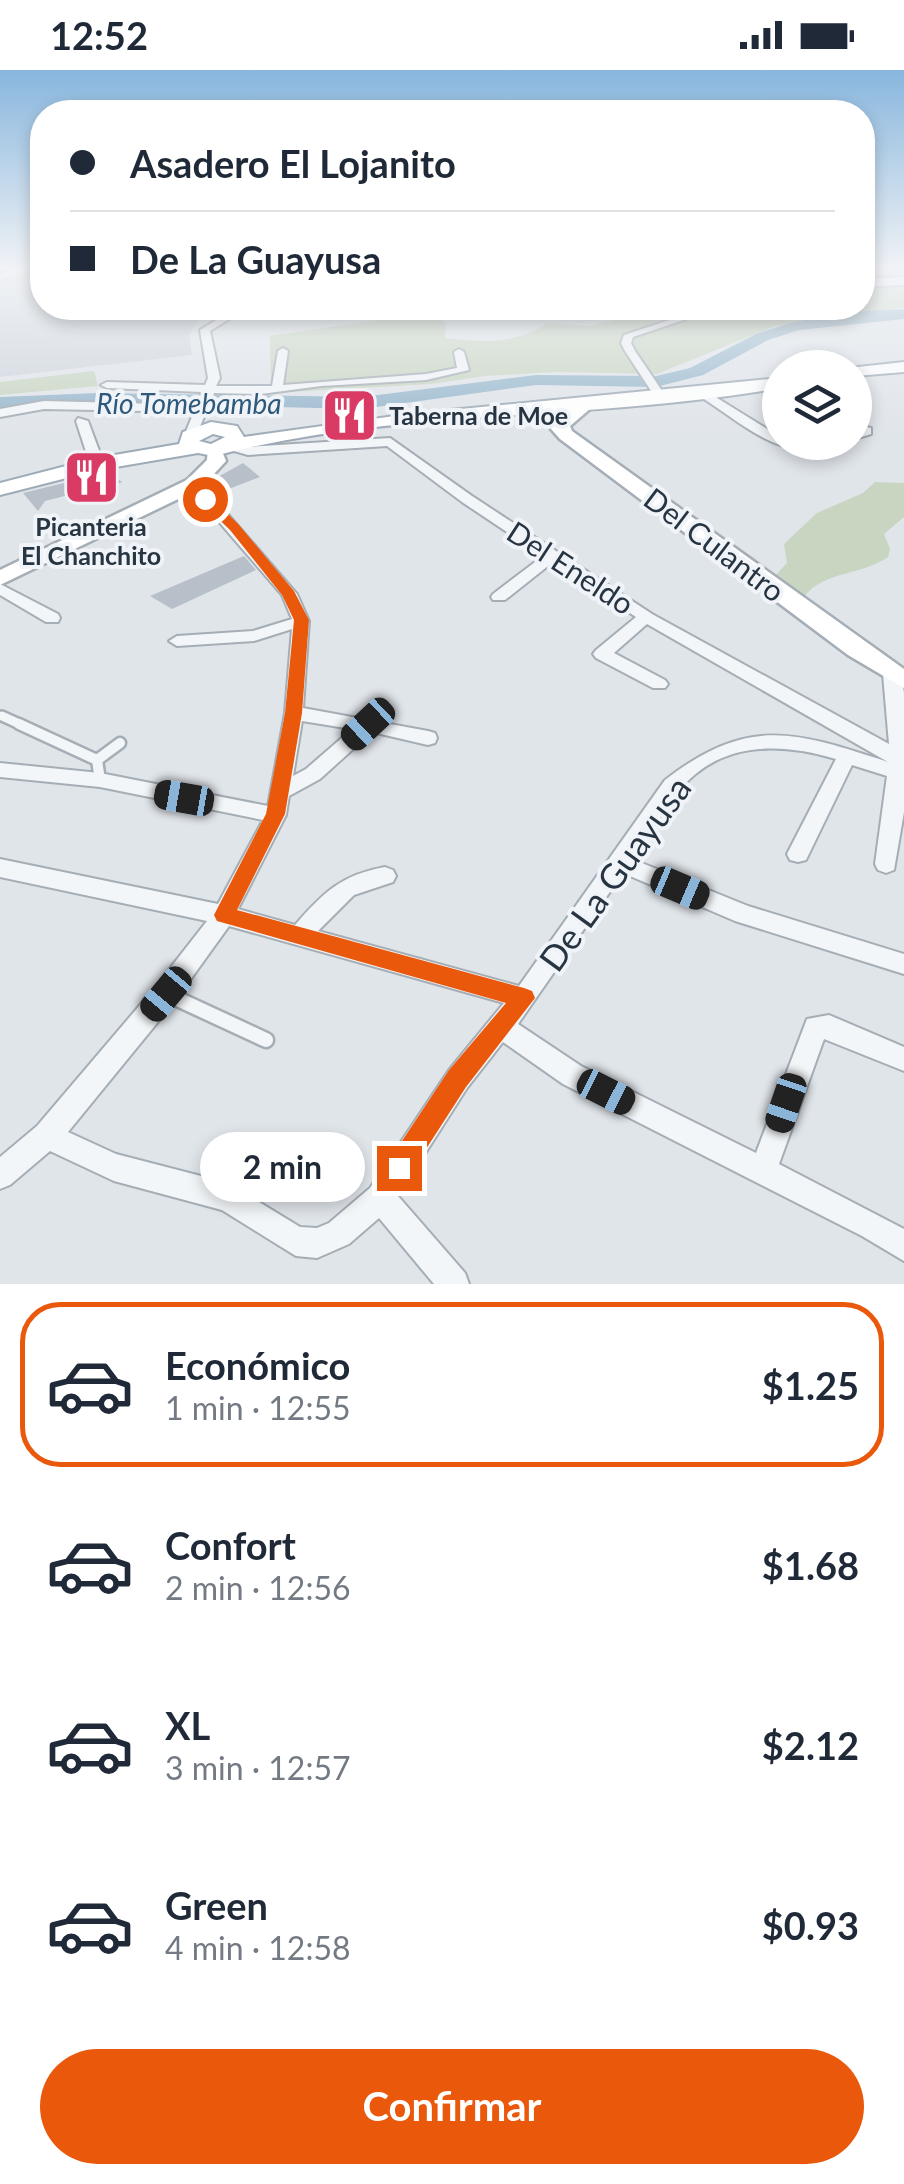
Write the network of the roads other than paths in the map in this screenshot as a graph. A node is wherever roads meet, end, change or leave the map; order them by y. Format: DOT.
graph roads {
  1 [pos="201,324"];
  2 [pos="216,324"];
  3 [pos="665,324"];
  4 [pos="282,351"];
  5 [pos="459,352"];
  6 [pos="904,366"];
  7 [pos="872,369"];
  8 [pos="107,385"];
  9 [pos="762,386"];
  10 [pos="208,389"];
  11 [pos="277,389"];
  12 [pos="657,390"];
  13 [pos="705,394"];
  14 [pos="590,402"];
  15 [pos="203,407"];
  16 [pos="0,412"];
  17 [pos="82,421"];
  18 [pos="762,430"];
  19 [pos="212,441"];
  20 [pos="97,464"];
  21 [pos="194,484"];
  22 [pos="0,490"];
  23 [pos="553,554"];
  24 [pos="0,578"];
  25 [pos="0,588"];
  26 [pos="499,597"];
  27 [pos="646,616"];
  28 [pos="52,618"];
  29 [pos="301,620"];
  30 [pos="177,641"];
  31 [pos="898,677"];
  32 [pos="660,684"];
  33 [pos="294,713"];
  34 [pos="2,716"];
  35 [pos="368,724"];
  36 [pos="428,738"];
  37 [pos="120,742"];
  38 [pos="846,756"];
  39 [pos="903,767"];
  40 [pos="0,770"];
  41 [pos="98,770"];
  42 [pos="278,804"];
  43 [pos="798,854"];
  44 [pos="618,862"];
  45 [pos="886,864"];
  46 [pos="0,868"];
  47 [pos="386,876"];
  48 [pos="224,915"];
  49 [pos="300,936"];
  50 [pos="904,964"];
  51 [pos="166,994"];
  52 [pos="524,998"];
  53 [pos="502,1027"];
  54 [pos="266,1040"];
  55 [pos="904,1059"];
  56 [pos="47,1136"];
  57 [pos="763,1170"];
  58 [pos="0,1175"];
  59 [pos="380,1198"];
  60 [pos="904,1246"];
  61 [pos="454,1284"];
  1 -- 10 [label="street"];
  2 -- 10 [label="street"];
  3 -- 12 [label="street"];
  4 -- 11 [label="street"];
  5 -- 11 [label="street"];
  6 -- 7 [label="main road"];
  8 -- 10 [label="street"];
  9 -- 13 [label="main road"];
  10 -- 11 [label="street"];
  10 -- 15 [label="street"];
  12 -- 13 [label="main road"];
  12 -- 14 [label="main road"];
  13 -- 18 [label="street"];
  14 -- 19 [label="main road"];
  14 -- 31 [label="street, Del Culantro"];
  15 -- 16 [label="street"];
  15 -- 19 [label="street"];
  15 -- 19 [label="street"];
  17 -- 20 [label="street"];
  19 -- 20 [label="main road"];
  19 -- 21 [label="street"];
  19 -- 23 [label="street, Del Eneldo"];
  20 -- 22 [label="main road"];
  21 -- 24 [label="street"];
  21 -- 29 [label="street"];
  23 -- 26 [label="street"];
  23 -- 27 [label="street, Del Eneldo"];
  25 -- 28 [label="street"];
  27 -- 32 [label="street"];
  27 -- 39 [label="street, Del Eneldo"];
  29 -- 30 [label="street"];
  29 -- 33 [label="street"];
  31 -- 39 [label="street"];
  33 -- 35 [label="street"];
  33 -- 42 [label="street"];
  34 -- 41 [label="lane"];
  35 -- 36 [label="street"];
  35 -- 42 [label="street"];
  37 -- 41 [label="lane"];
  38 -- 39 [label="street, De La Guayusa"];
  38 -- 43 [label="street"];
  38 -- 44 [label="street, De La Guayusa"];
  39 -- 45 [label="street"];
  40 -- 41 [label="street"];
  41 -- 42 [label="street"];
  42 -- 48 [label="street"];
  44 -- 50 [label="street"];
  44 -- 52 [label="street, De La Guayusa"];
  46 -- 48 [label="street"];
  47 -- 49 [label="street"];
  48 -- 49 [label="street"];
  48 -- 51 [label="street"];
  49 -- 52 [label="street"];
  51 -- 54 [label="lane"];
  51 -- 56 [label="street"];
  52 -- 53 [label="street, De La Guayusa"];
  53 -- 57 [label="street"];
  53 -- 59 [label="street, De La Guayusa"];
  55 -- 57 [label="street"];
  56 -- 58 [label="street"];
  56 -- 59 [label="street, De La Guayusa"];
  57 -- 60 [label="street"];
  59 -- 61 [label="street"];
}
